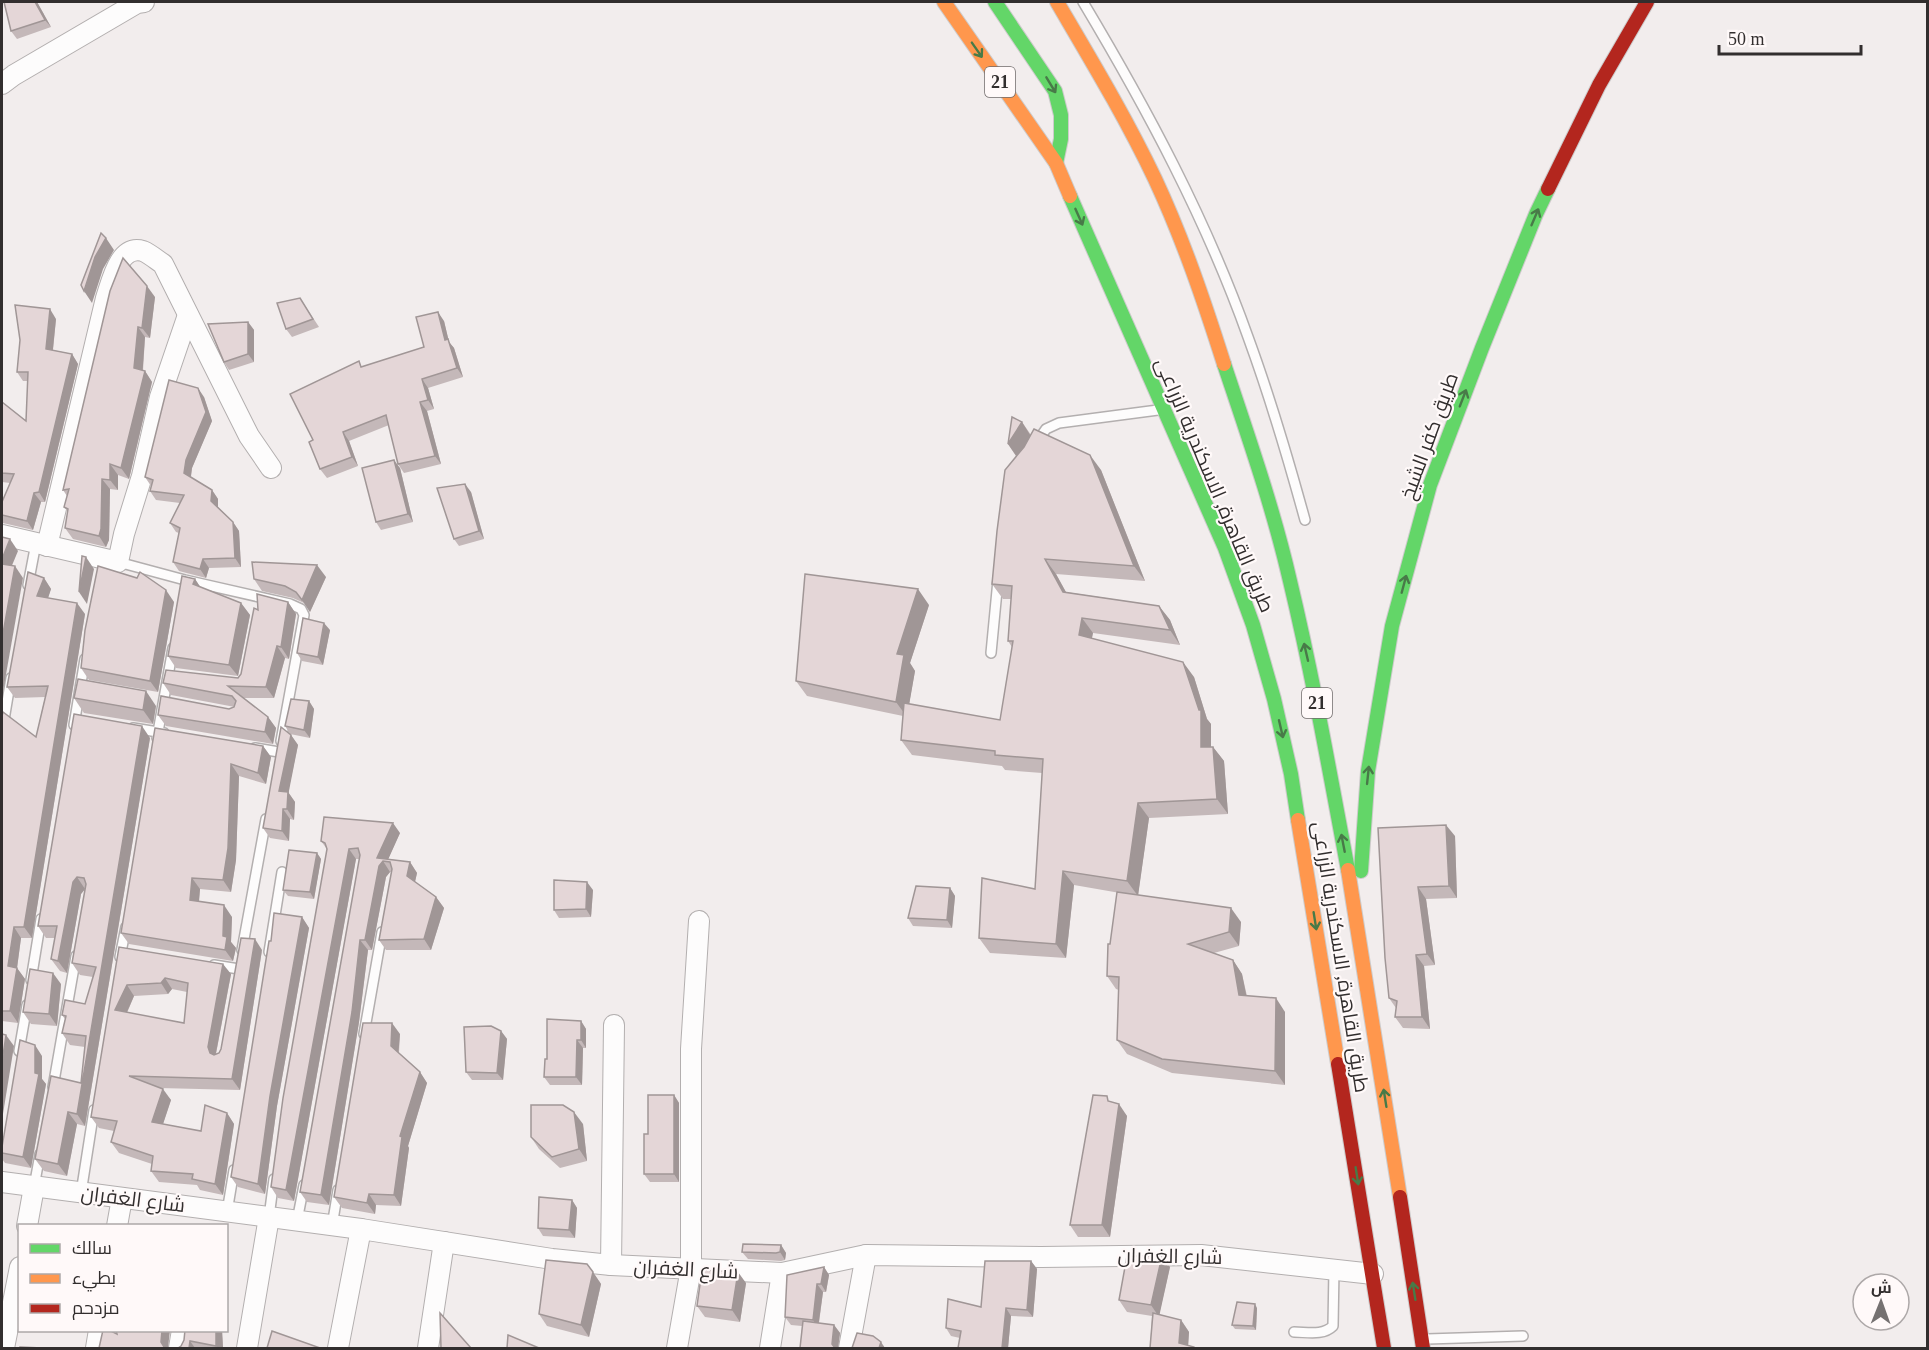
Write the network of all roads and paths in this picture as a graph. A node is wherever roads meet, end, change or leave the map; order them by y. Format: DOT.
graph roads {
  1 [pos="144,2"];
  2 [pos="944,2"];
  3 [pos="995,2"];
  4 [pos="1057,2"];
  5 [pos="1083,2"];
  6 [pos="1647,2"];
  7 [pos="2,84"];
  8 [pos="1056,163"];
  9 [pos="188,315"];
  10 [pos="1164,410"];
  11 [pos="1032,453"];
  12 [pos="272,468"];
  13 [pos="1305,520"];
  14 [pos="2,535"];
  15 [pos="42,544"];
  16 [pos="107,563"];
  17 [pos="998,572"];
  18 [pos="185,580"];
  19 [pos="183,591"];
  20 [pos="261,597"];
  21 [pos="26,598"];
  22 [pos="258,608"];
  23 [pos="175,639"];
  24 [pos="86,650"];
  25 [pos="991,653"];
  26 [pos="14,665"];
  27 [pos="169,674"];
  28 [pos="180,676"];
  29 [pos="82,685"];
  30 [pos="93,687"];
  31 [pos="152,697"];
  32 [pos="164,699"];
  33 [pos="174,701"];
  34 [pos="75,718"];
  35 [pos="85,720"];
  36 [pos="127,727"];
  37 [pos="73,730"];
  38 [pos="2,732"];
  39 [pos="158,732"];
  40 [pos="170,734"];
  41 [pos="249,747"];
  42 [pos="279,752"];
  43 [pos="155,753"];
  44 [pos="277,763"];
  45 [pos="268,807"];
  46 [pos="282,872"];
  47 [pos="42,914"];
  48 [pos="127,916"];
  49 [pos="1357,917"];
  50 [pos="699,921"];
  51 [pos="384,923"];
  52 [pos="79,941"];
  53 [pos="122,950"];
  54 [pos="133,952"];
  55 [pos="204,963"];
  56 [pos="267,964"];
  57 [pos="239,969"];
  58 [pos="118,970"];
  59 [pos="237,980"];
  60 [pos="614,1025"];
  61 [pos="363,1038"];
  62 [pos="17,1064"];
  63 [pos="51,1093"];
  64 [pos="96,1102"];
  65 [pos="43,1140"];
  66 [pos="235,1162"];
  67 [pos="274,1173"];
  68 [pos="305,1175"];
  69 [pos="340,1179"];
  70 [pos="2,1182"];
  71 [pos="34,1187"];
  72 [pos="81,1192"];
  73 [pos="122,1198"];
  74 [pos="227,1212"];
  75 [pos="202,1217"];
  76 [pos="268,1217"];
  77 [pos="297,1221"];
  78 [pos="27,1224"];
  79 [pos="117,1224"];
  80 [pos="332,1226"];
  81 [pos="361,1229"];
  82 [pos="444,1242"];
  83 [pos="866,1255"];
  84 [pos="611,1265"];
  85 [pos="691,1268"];
  86 [pos="1334,1269"];
  87 [pos="782,1274"];
  88 [pos="1373,1274"];
  89 [pos="18,1277"];
  90 [pos="99,1332"];
  91 [pos="182,1332"];
  92 [pos="1294,1332"];
  93 [pos="1523,1336"];
  94 [pos="1422,1344"];
  95 [pos="4,1348"];
  96 [pos="96,1348"];
  97 [pos="178,1348"];
  98 [pos="247,1348"];
  99 [pos="338,1348"];
  100 [pos="428,1348"];
  101 [pos="677,1348"];
  102 [pos="770,1348"];
  103 [pos="849,1348"];
  104 [pos="1384,1348"];
  1 -- 7 [label="street"];
  2 -- 8 [label="highway, طريق القاهرة, الاسكندرية الزراعى / 21, one-way"];
  3 -- 8 [label="highway, one-way"];
  49 -- 4 [label="highway, طريق القاهرة, الاسكندرية الزراعى / 21, one-way"];
  5 -- 13 [label="lane"];
  49 -- 6 [label="highway, طريق كفر الشيخ, one-way"];
  8 -- 10 [label="highway, طريق القاهرة, الاسكندرية الزراعى / 21, one-way"];
  9 -- 12 [label="street"];
  9 -- 15 [label="street"];
  9 -- 16 [label="street"];
  10 -- 11 [label="lane"];
  10 -- 88 [label="highway, طريق القاهرة, الاسكندرية الزراعى / 21, one-way"];
  14 -- 15 [label="street"];
  15 -- 16 [label="street"];
  15 -- 21 [label="lane"];
  16 -- 18 [label="lane"];
  17 -- 25 [label="lane"];
  18 -- 19 [label="lane"];
  18 -- 20 [label="lane"];
  20 -- 22 [label="lane"];
  20 -- 42 [label="lane"];
  23 -- 27 [label="lane"];
  24 -- 29 [label="lane"];
  26 -- 38 [label="lane"];
  27 -- 28 [label="lane"];
  27 -- 32 [label="lane"];
  29 -- 30 [label="lane"];
  29 -- 34 [label="lane"];
  31 -- 32 [label="lane"];
  32 -- 33 [label="lane"];
  32 -- 39 [label="lane"];
  34 -- 35 [label="lane"];
  34 -- 37 [label="lane"];
  36 -- 39 [label="lane"];
  39 -- 40 [label="lane"];
  39 -- 43 [label="lane"];
  41 -- 42 [label="lane"];
  42 -- 44 [label="lane"];
  45 -- 57 [label="lane"];
  46 -- 56 [label="lane"];
  47 -- 62 [label="lane"];
  48 -- 53 [label="lane"];
  94 -- 49 [label="highway, طريق القاهرة, الاسكندرية الزراعى / 21, one-way"];
  50 -- 85 [label="street"];
  51 -- 61 [label="lane"];
  52 -- 63 [label="lane"];
  53 -- 54 [label="lane"];
  53 -- 58 [label="lane"];
  55 -- 57 [label="lane"];
  57 -- 59 [label="lane"];
  60 -- 84 [label="street"];
  64 -- 72 [label="lane"];
  65 -- 71 [label="lane"];
  66 -- 74 [label="lane"];
  67 -- 76 [label="lane"];
  68 -- 77 [label="lane"];
  69 -- 80 [label="lane"];
  70 -- 71 [label="street, شارع الغفران"];
  71 -- 72 [label="street, شارع الغفران"];
  71 -- 78 [label="street"];
  72 -- 73 [label="street, شارع الغفران"];
  73 -- 75 [label="street, شارع الغفران"];
  73 -- 79 [label="street"];
  74 -- 75 [label="street, شارع الغفران"];
  74 -- 76 [label="street, شارع الغفران"];
  76 -- 77 [label="street, شارع الغفران"];
  76 -- 98 [label="street"];
  77 -- 80 [label="street, شارع الغفران"];
  80 -- 81 [label="street, شارع الغفران"];
  81 -- 82 [label="street, شارع الغفران"];
  81 -- 99 [label="street"];
  82 -- 84 [label="street, شارع الغفران"];
  82 -- 100 [label="street"];
  83 -- 86 [label="street, شارع الغفران"];
  83 -- 87 [label="street, شارع الغفران"];
  83 -- 103 [label="street"];
  84 -- 85 [label="street, شارع الغفران"];
  85 -- 87 [label="street, شارع الغفران"];
  85 -- 101 [label="street"];
  86 -- 88 [label="street, شارع الغفران"];
  86 -- 92 [label="lane"];
  87 -- 102 [label="street"];
  88 -- 104 [label="highway, طريق القاهرة, الاسكندرية الزراعى / 21"];
  89 -- 95 [label="street"];
  90 -- 96 [label="street"];
  91 -- 97 [label="street"];
  93 -- 94 [label="lane"];
}
